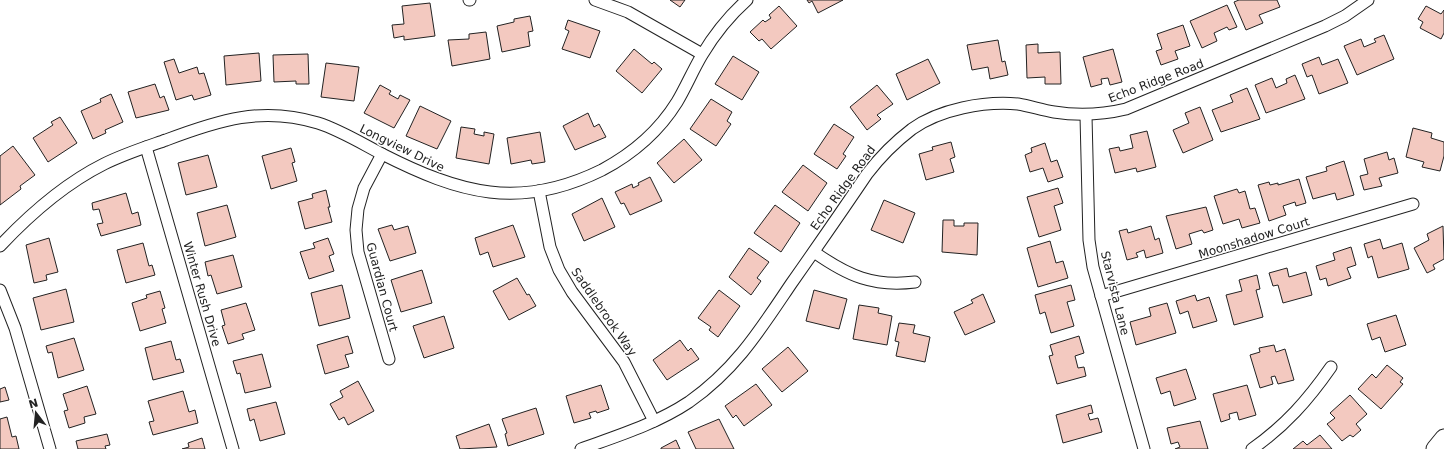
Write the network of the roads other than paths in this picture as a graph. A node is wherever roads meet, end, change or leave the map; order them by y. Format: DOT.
graph roads {
  1 [pos="595,0"];
  2 [pos="747,0"];
  3 [pos="1368,0"];
  4 [pos="702,54"];
  5 [pos="1086,116"];
  6 [pos="146,147"];
  7 [pos="382,154"];
  8 [pos="539,191"];
  9 [pos="1413,204"];
  10 [pos="0,246"];
  11 [pos="814,252"];
  12 [pos="915,282"];
  13 [pos="0,290"];
  14 [pos="1101,296"];
  15 [pos="389,359"];
  16 [pos="1331,367"];
  17 [pos="654,421"];
  18 [pos="1444,438"];
  19 [pos="50,449"];
  20 [pos="233,449"];
  21 [pos="581,449"];
  22 [pos="1144,449"];
  23 [pos="1252,449"];
  24 [pos="1435,449"];
  1 -- 4 [label="street"];
  2 -- 4 [label="street, Longview Drive"];
  3 -- 5 [label="street, Echo Ridge Road"];
  4 -- 8 [label="street, Longview Drive"];
  5 -- 11 [label="street, Echo Ridge Road"];
  5 -- 14 [label="street, Starvista Lane"];
  6 -- 7 [label="street, Longview Drive"];
  6 -- 10 [label="street, Longview Drive"];
  6 -- 20 [label="street, Winter Rush Drive"];
  7 -- 8 [label="street, Longview Drive"];
  7 -- 15 [label="street, Guardian Court"];
  8 -- 17 [label="street, Saddlebrook Way"];
  9 -- 14 [label="street, Moonshadow Court"];
  11 -- 12 [label="street"];
  11 -- 17 [label="street, Echo Ridge Road"];
  13 -- 19 [label="street"];
  14 -- 22 [label="street, Starvista Lane"];
  16 -- 23 [label="street"];
  17 -- 21 [label="street, Echo Ridge Road"];
  18 -- 24 [label="main road"];
}
